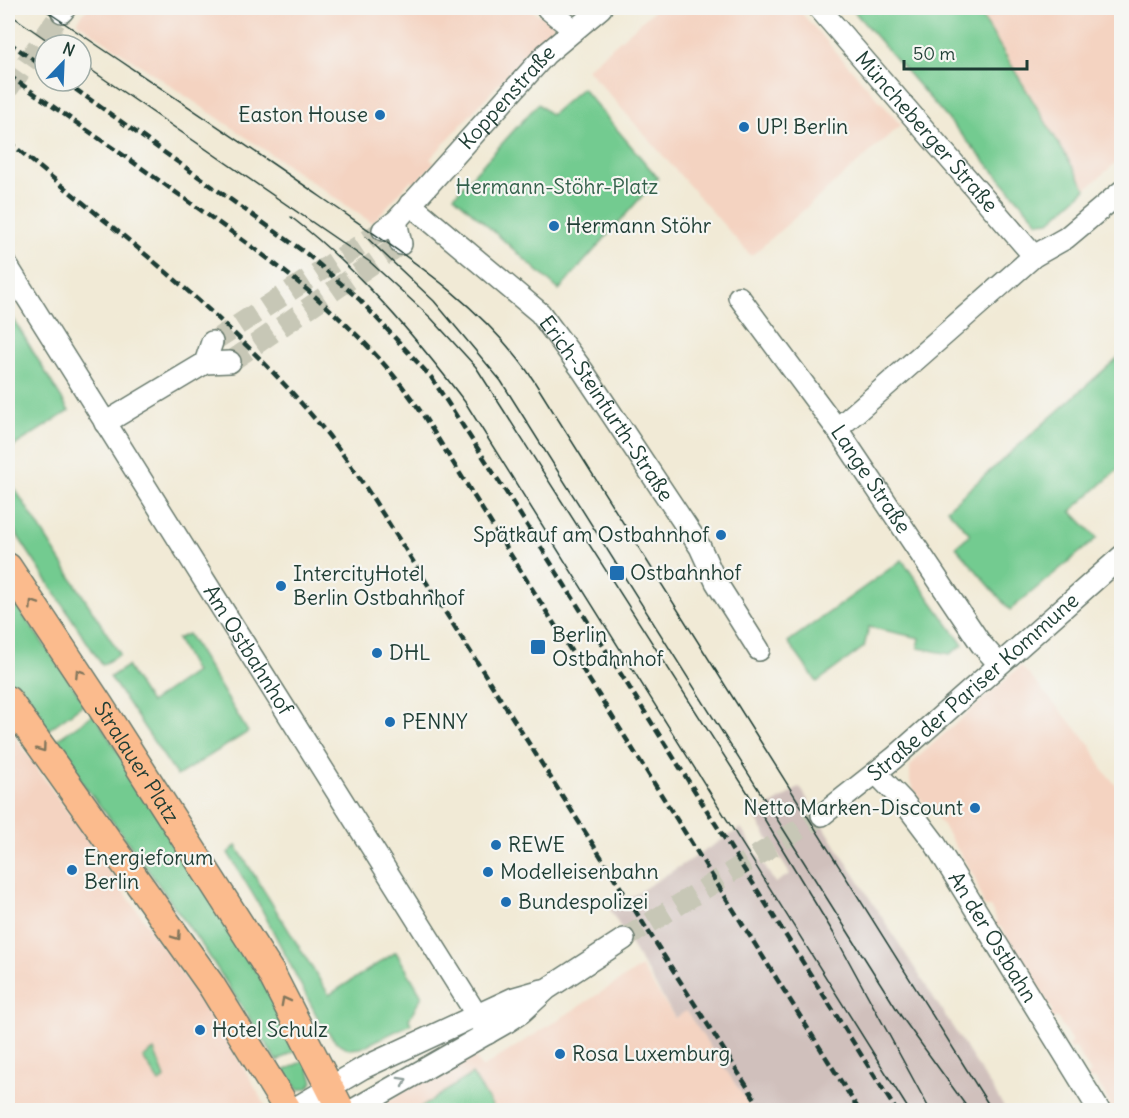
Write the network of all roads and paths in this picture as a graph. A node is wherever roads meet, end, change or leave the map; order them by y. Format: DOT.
graph roads {
  1 [pos="547,8"];
  2 [pos="601,8"];
  3 [pos="819,8"];
  4 [pos="574,30"];
  5 [pos="1122,191"];
  6 [pos="410,204"];
  7 [pos="401,243"];
  8 [pos="1034,256"];
  9 [pos="8,267"];
  10 [pos="739,297"];
  11 [pos="212,342"];
  12 [pos="230,362"];
  13 [pos="205,363"];
  14 [pos="105,423"];
  15 [pos="837,429"];
  16 [pos="1122,556"];
  17 [pos="8,567"];
  18 [pos="759,650"];
  19 [pos="999,664"];
  20 [pos="8,700"];
  21 [pos="876,773"];
  22 [pos="822,816"];
  23 [pos="624,939"];
  24 [pos="483,1024"];
  25 [pos="336,1099"];
  26 [pos="288,1110"];
  27 [pos="292,1110"];
  28 [pos="353,1110"];
  29 [pos="1099,1110"];
  1 -- 4 [label="street"];
  2 -- 4 [label="street, Koppenstraße"];
  3 -- 8 [label="street, Müncheberger Straße"];
  4 -- 6 [label="street, Koppenstraße"];
  5 -- 8 [label="street"];
  6 -- 7 [label="street, Koppenstraße"];
  6 -- 18 [label="street, Erich-Steinfurth-Straße"];
  8 -- 15 [label="street"];
  9 -- 14 [label="street, Am Ostbahnhof"];
  10 -- 15 [label="street, Lange Straße"];
  11 -- 13 [label="street"];
  12 -- 13 [label="street"];
  13 -- 14 [label="street"];
  14 -- 24 [label="street, Am Ostbahnhof"];
  15 -- 19 [label="street, Lange Straße"];
  16 -- 19 [label="street, Straße der Pariser Kommune"];
  25 -- 17 [label="main road, Stralauer Platz, one-way"];
  19 -- 21 [label="street, Straße der Pariser Kommune"];
  20 -- 26 [label="main road, one-way"];
  21 -- 22 [label="street, Straße der Pariser Kommune"];
  21 -- 29 [label="street, An der Ostbahn"];
  23 -- 24 [label="street"];
  24 -- 25 [label="street"];
  28 -- 24 [label="street, one-way"];
  25 -- 27 [label="street"];
}
